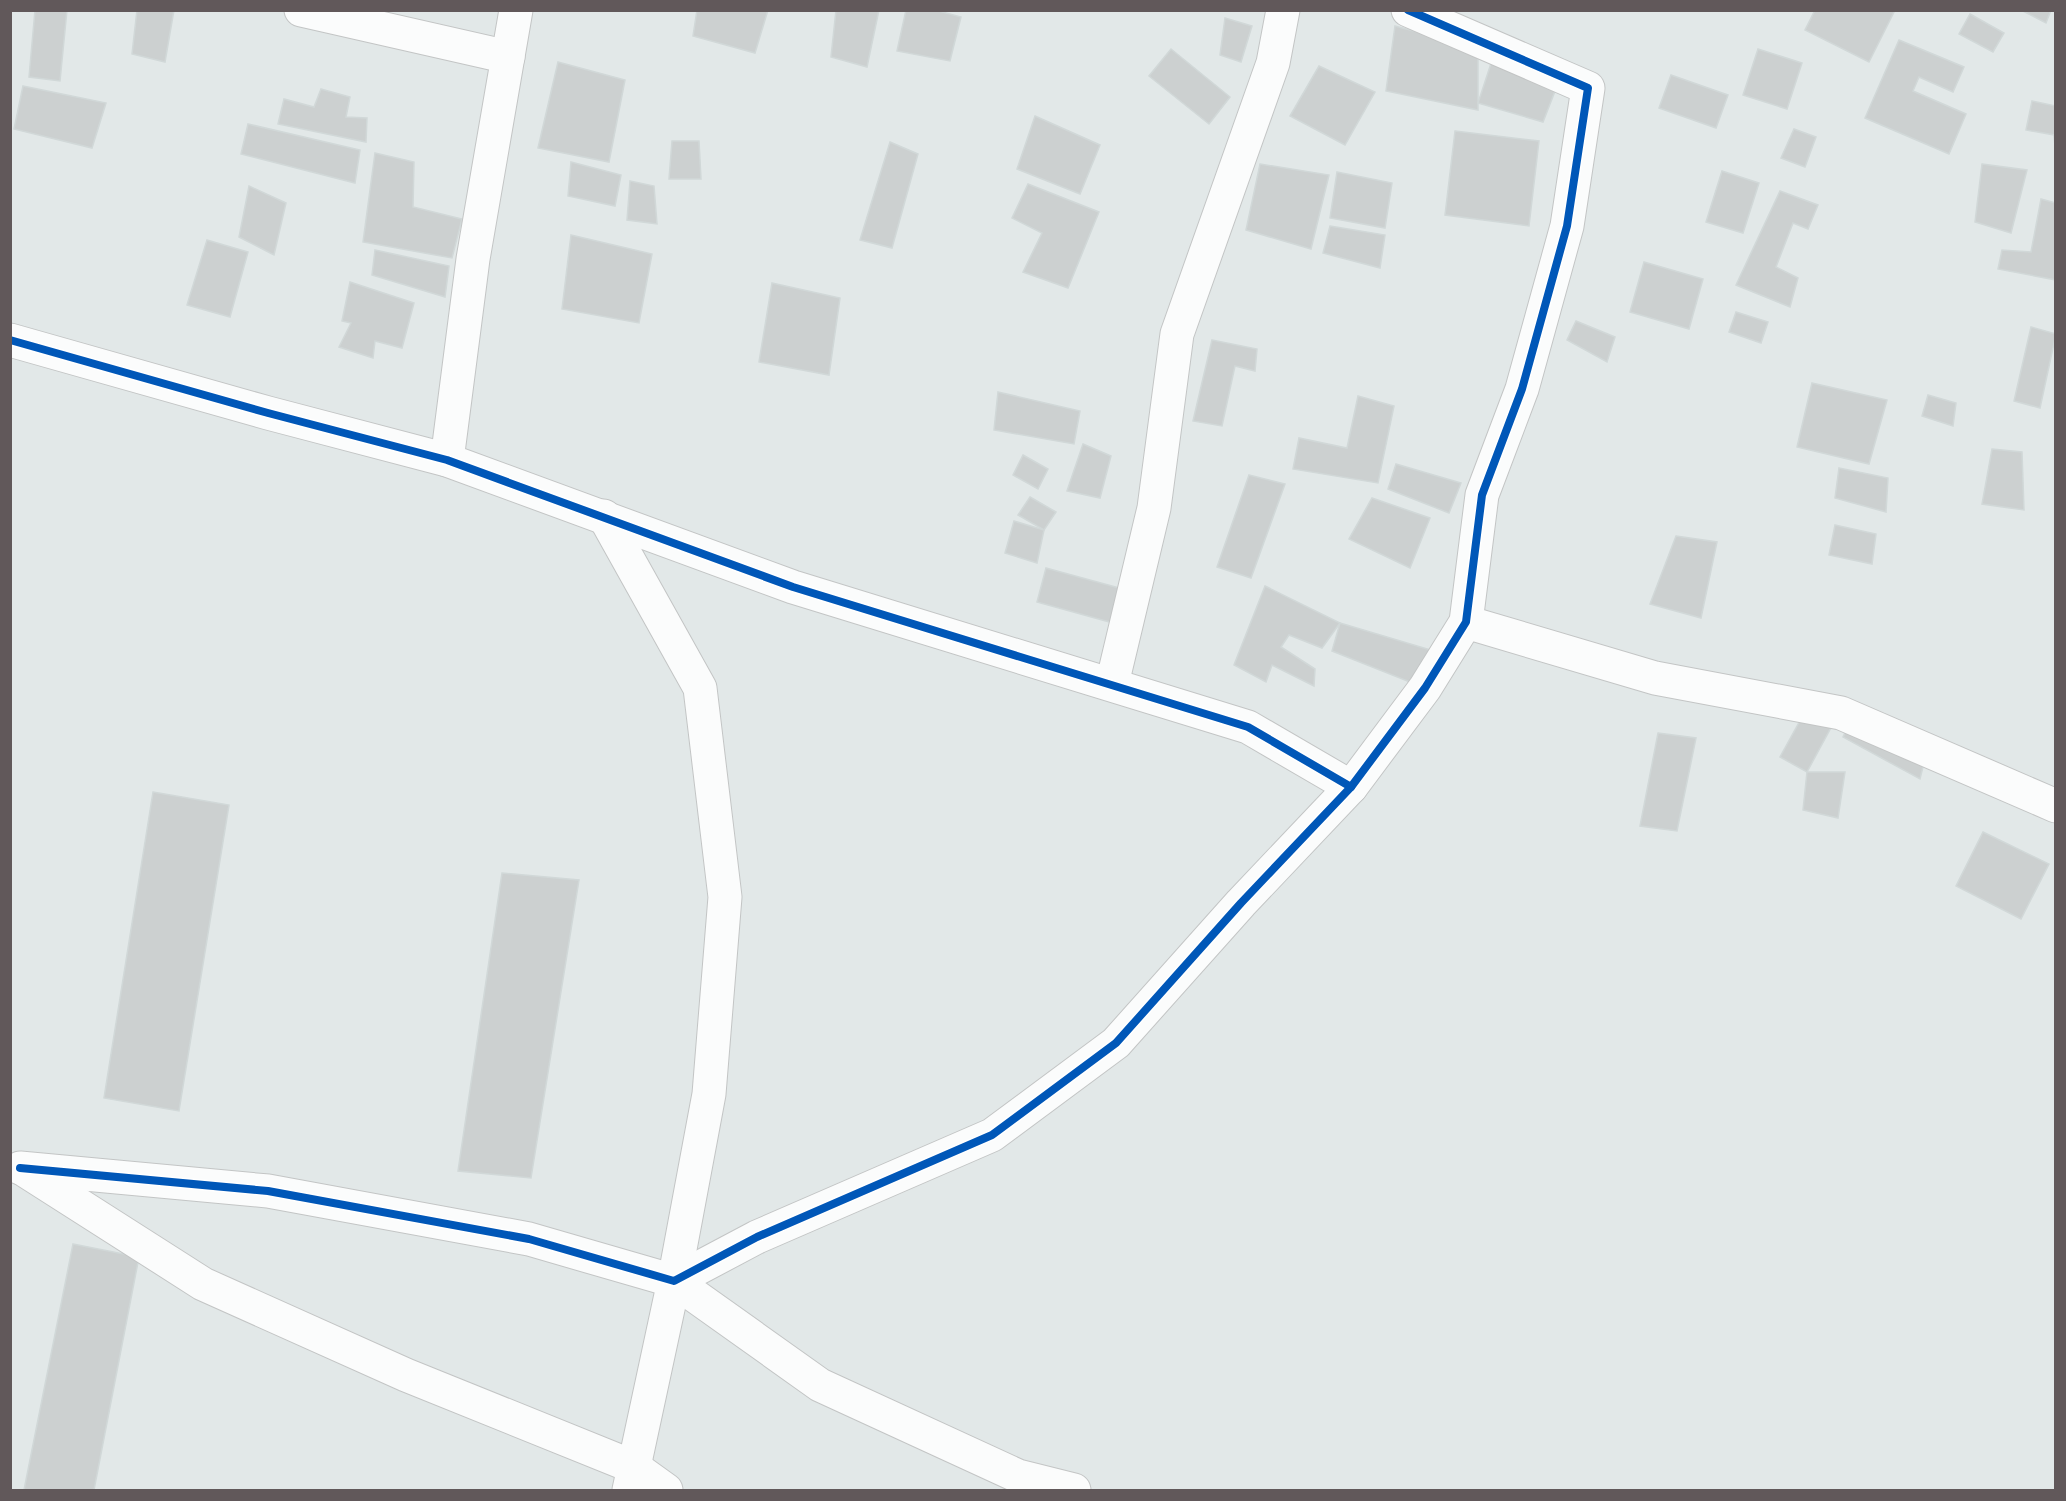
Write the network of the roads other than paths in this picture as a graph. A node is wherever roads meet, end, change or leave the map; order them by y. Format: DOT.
graph roads {
  1 [pos="301,10"];
  2 [pos="516,10"];
  3 [pos="1283,10"];
  4 [pos="1408,10"];
  5 [pos="508,57"];
  6 [pos="10,340"];
  7 [pos="447,459"];
  8 [pos="604,516"];
  9 [pos="1467,622"];
  10 [pos="1112,684"];
  11 [pos="1351,787"];
  12 [pos="2055,806"];
  13 [pos="15,1166"];
  14 [pos="674,1281"];
  15 [pos="631,1479"];
  16 [pos="666,1491"];
  17 [pos="1074,1491"];
  1 -- 5 [label="street"];
  2 -- 5 [label="street"];
  3 -- 10 [label="street"];
  4 -- 9 [label="street"];
  5 -- 7 [label="street"];
  6 -- 7 [label="street"];
  7 -- 8 [label="street"];
  8 -- 10 [label="street"];
  8 -- 14 [label="street"];
  9 -- 11 [label="street"];
  9 -- 12 [label="street"];
  10 -- 11 [label="street"];
  11 -- 14 [label="street"];
  13 -- 14 [label="street"];
  13 -- 15 [label="street"];
  14 -- 15 [label="street"];
  14 -- 17 [label="street"];
  15 -- 16 [label="street"];
}
